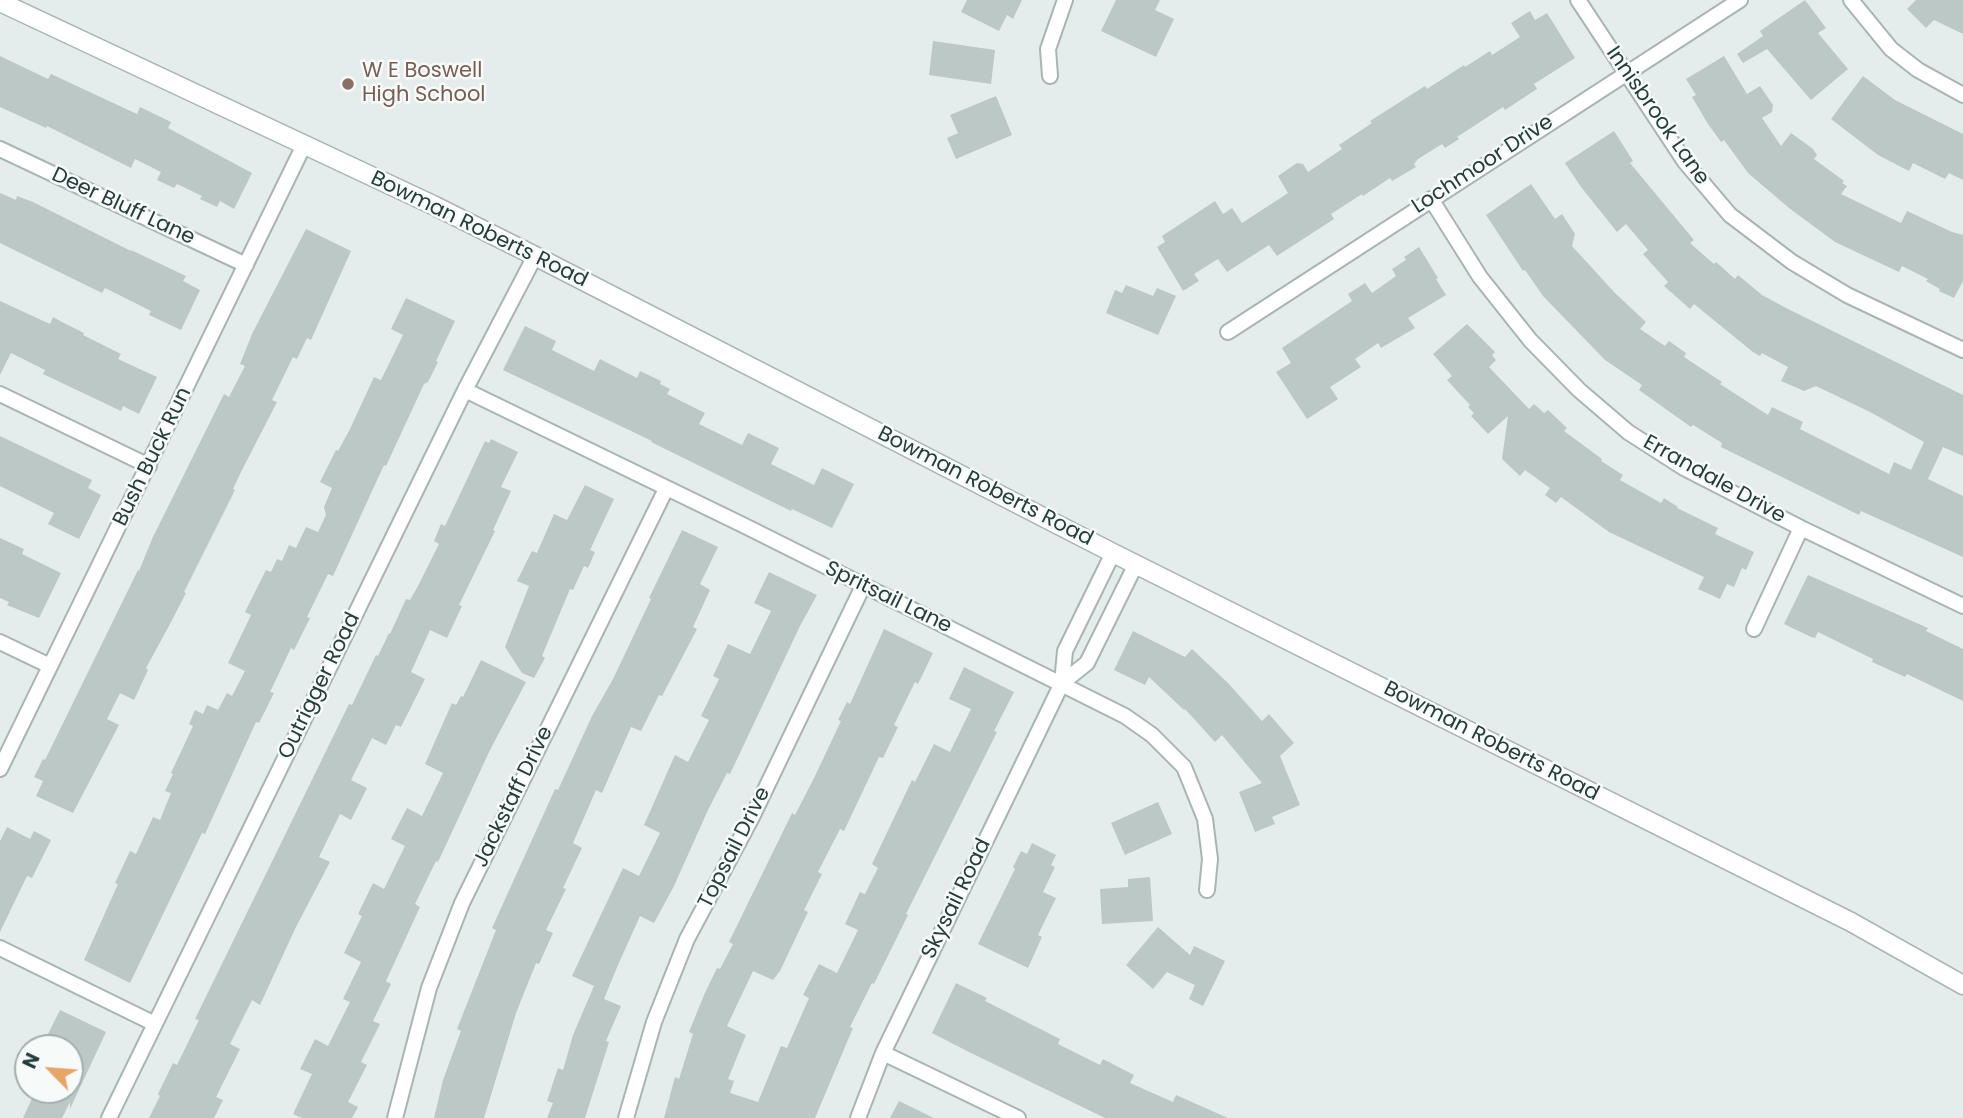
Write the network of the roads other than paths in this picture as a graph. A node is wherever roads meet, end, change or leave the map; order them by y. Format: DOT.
graph roads {
  1 [pos="1065,0"];
  2 [pos="1578,0"];
  3 [pos="1740,0"];
  4 [pos="1851,0"];
  5 [pos="0,2"];
  6 [pos="1625,72"];
  7 [pos="1050,76"];
  8 [pos="1963,95"];
  9 [pos="304,145"];
  10 [pos="0,149"];
  11 [pos="1431,199"];
  12 [pos="535,256"];
  13 [pos="246,265"];
  14 [pos="1228,331"];
  15 [pos="1963,350"];
  16 [pos="465,390"];
  17 [pos="0,394"];
  18 [pos="149,466"];
  19 [pos="666,489"];
  20 [pos="1801,528"];
  21 [pos="1113,553"];
  22 [pos="1136,564"];
  23 [pos="863,586"];
  24 [pos="1963,606"];
  25 [pos="1754,629"];
  26 [pos="0,642"];
  27 [pos="50,666"];
  28 [pos="1062,683"];
  29 [pos="0,769"];
  30 [pos="1207,890"];
  31 [pos="0,948"];
  32 [pos="1963,985"];
  33 [pos="155,1024"];
  34 [pos="883,1054"];
  35 [pos="109,1118"];
  36 [pos="395,1118"];
  37 [pos="626,1118"];
  38 [pos="858,1118"];
  39 [pos="1018,1118"];
  1 -- 7 [label="street"];
  2 -- 6 [label="street, Innisbrook Lane"];
  3 -- 6 [label="street, Lochmoor Drive"];
  4 -- 8 [label="street"];
  5 -- 9 [label="street, Bowman Roberts Road"];
  6 -- 11 [label="street, Lochmoor Drive"];
  6 -- 15 [label="street, Innisbrook Lane"];
  9 -- 12 [label="street, Bowman Roberts Road"];
  9 -- 13 [label="street, Bush Buck Run"];
  10 -- 13 [label="street, Deer Bluff Lane"];
  11 -- 14 [label="street, Lochmoor Drive"];
  11 -- 20 [label="street, Errandale Drive"];
  12 -- 16 [label="street, Outrigger Road"];
  12 -- 21 [label="street, Bowman Roberts Road"];
  13 -- 18 [label="street, Bush Buck Run"];
  16 -- 19 [label="street, Spritsail Lane"];
  16 -- 33 [label="street, Outrigger Road"];
  17 -- 18 [label="street"];
  18 -- 27 [label="street, Bush Buck Run"];
  19 -- 23 [label="street, Spritsail Lane"];
  19 -- 36 [label="street, Jackstaff Drive"];
  20 -- 24 [label="street, Errandale Drive"];
  20 -- 25 [label="street"];
  21 -- 22 [label="street, Bowman Roberts Road"];
  21 -- 28 [label="street, Skysail Road"];
  22 -- 28 [label="street, Skysail Road"];
  22 -- 32 [label="street, Bowman Roberts Road"];
  23 -- 28 [label="street, Spritsail Lane"];
  23 -- 37 [label="street, Topsail Drive"];
  26 -- 27 [label="street"];
  27 -- 29 [label="street, Bush Buck Run"];
  28 -- 30 [label="street, Spritsail Lane"];
  28 -- 34 [label="street, Skysail Road"];
  31 -- 33 [label="street"];
  33 -- 35 [label="street, Outrigger Road"];
  34 -- 38 [label="street, Skysail Road"];
  34 -- 39 [label="street"];
}
